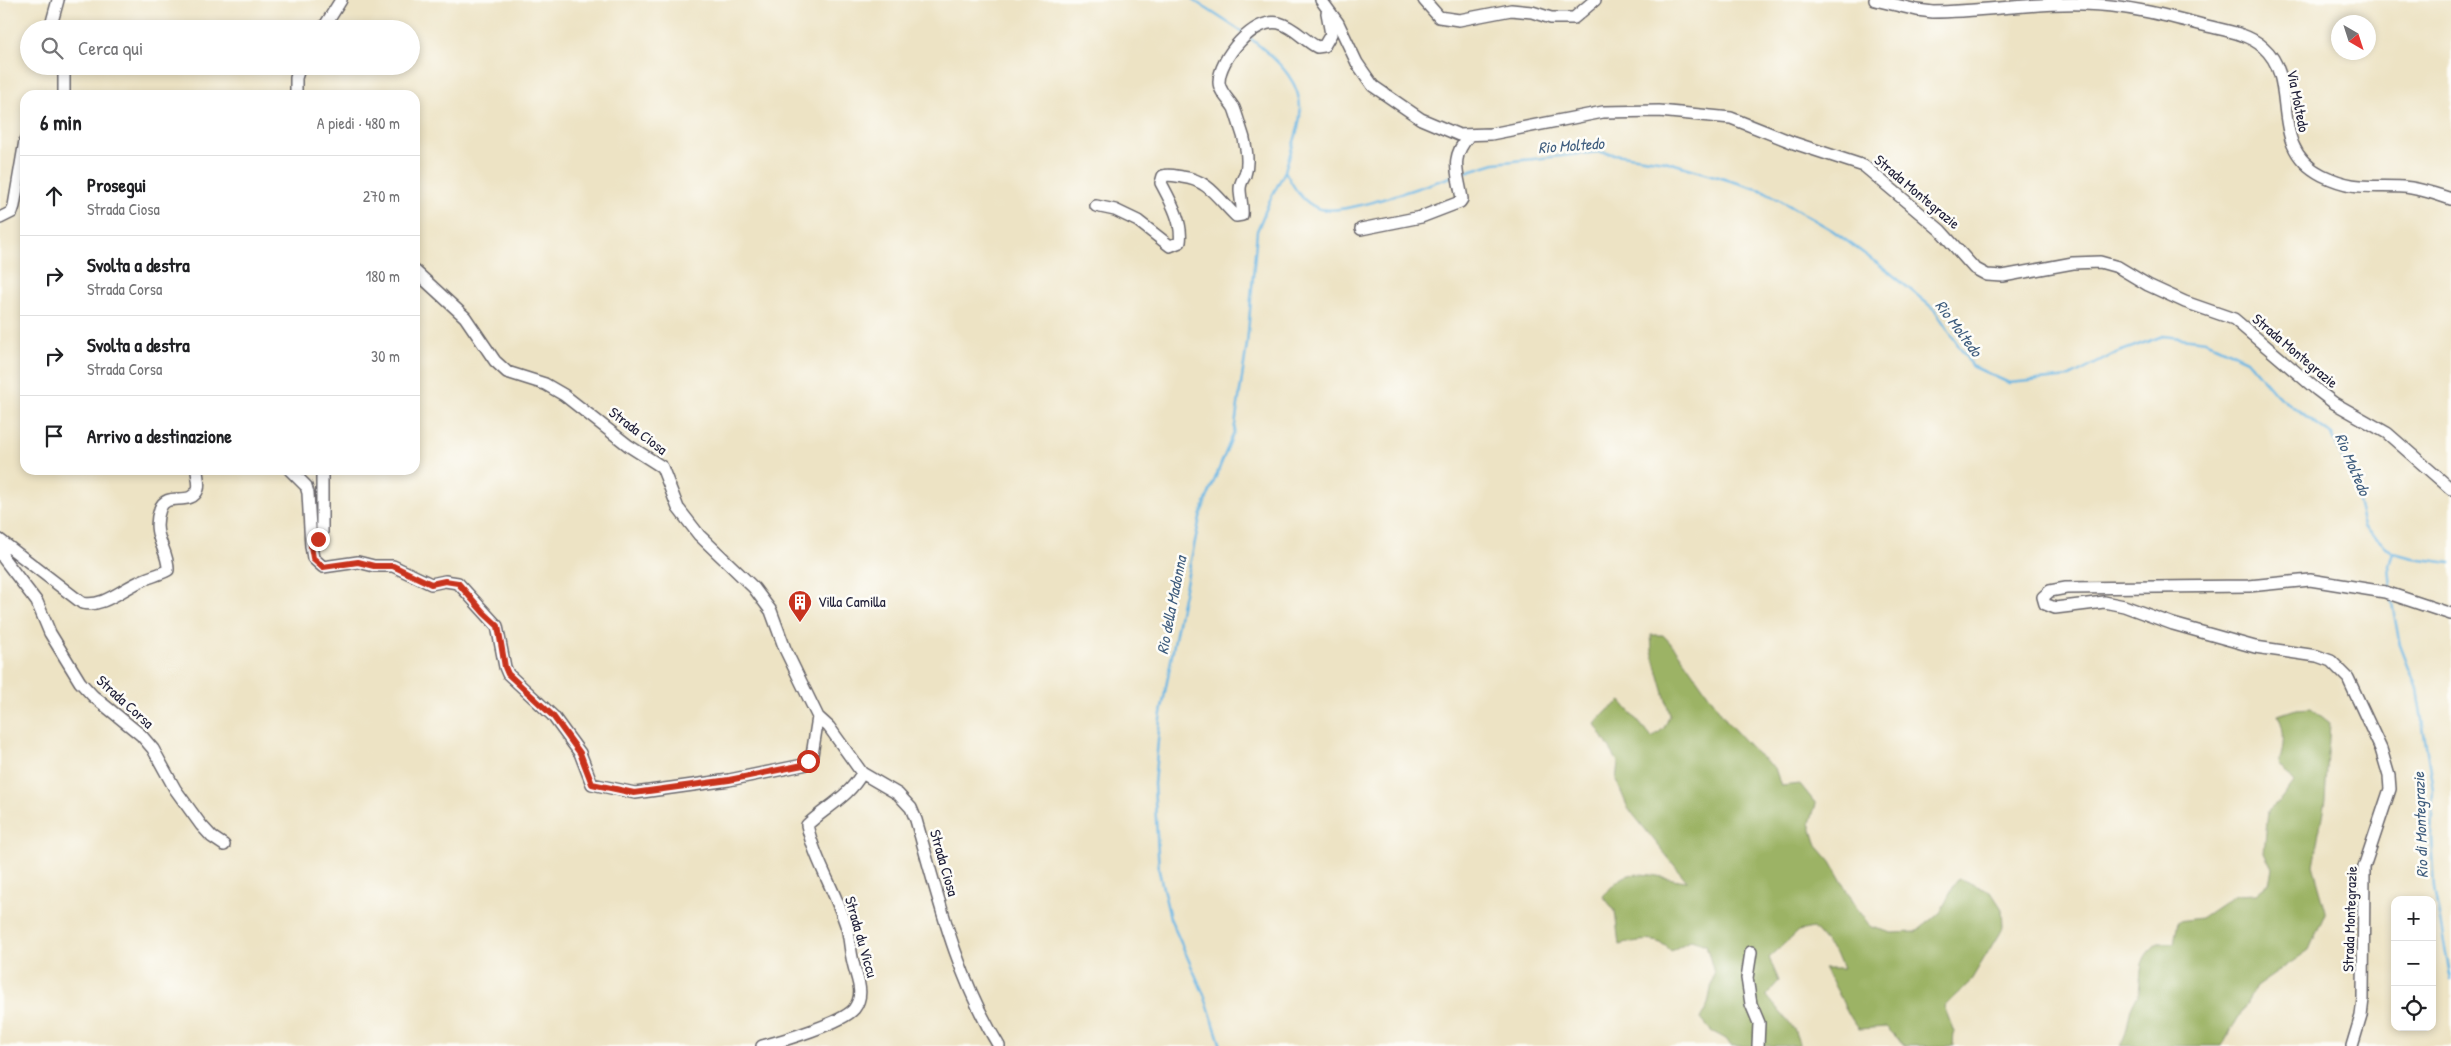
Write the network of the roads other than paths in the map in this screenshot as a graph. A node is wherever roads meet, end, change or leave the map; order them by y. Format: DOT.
graph roads {
  1 [pos="58,0"];
  2 [pos="341,0"];
  3 [pos="1424,0"];
  4 [pos="1595,0"];
  5 [pos="1875,0"];
  6 [pos="1322,1"];
  7 [pos="52,20"];
  8 [pos="329,20"];
  9 [pos="64,75"];
  10 [pos="297,75"];
  11 [pos="64,90"];
  12 [pos="296,90"];
  13 [pos="1469,136"];
  14 [pos="20,171"];
  15 [pos="2451,199"];
  16 [pos="1096,206"];
  17 [pos="0,218"];
  18 [pos="1360,229"];
  19 [pos="420,276"];
  20 [pos="197,475"];
  21 [pos="295,475"];
  22 [pos="322,475"];
  23 [pos="2451,489"];
  24 [pos="0,540"];
  25 [pos="311,546"];
  26 [pos="0,550"];
  27 [pos="2451,614"];
  28 [pos="818,717"];
  29 [pos="862,773"];
  30 [pos="224,846"];
  31 [pos="1751,952"];
  32 [pos="762,1046"];
  33 [pos="1000,1046"];
  34 [pos="1758,1046"];
  35 [pos="2352,1046"];
  1 -- 7 [label="street"];
  2 -- 8 [label="street"];
  3 -- 4 [label="street"];
  5 -- 15 [label="street, Via Moltedo"];
  6 -- 13 [label="street, Strada Montegrazie"];
  6 -- 16 [label="street"];
  9 -- 11 [label="street"];
  10 -- 12 [label="street"];
  13 -- 18 [label="street"];
  13 -- 23 [label="street, Strada Montegrazie"];
  14 -- 17 [label="street"];
  19 -- 28 [label="street, Strada Ciosa"];
  20 -- 24 [label="street"];
  21 -- 25 [label="street"];
  22 -- 25 [label="street"];
  25 -- 28 [label="street"];
  26 -- 30 [label="street, Strada Corsa"];
  27 -- 35 [label="street, Strada Montegrazie"];
  28 -- 29 [label="street, Strada Ciosa"];
  29 -- 32 [label="street, Strada du Viccu"];
  29 -- 33 [label="street, Strada Ciosa"];
  31 -- 34 [label="street"];
}
